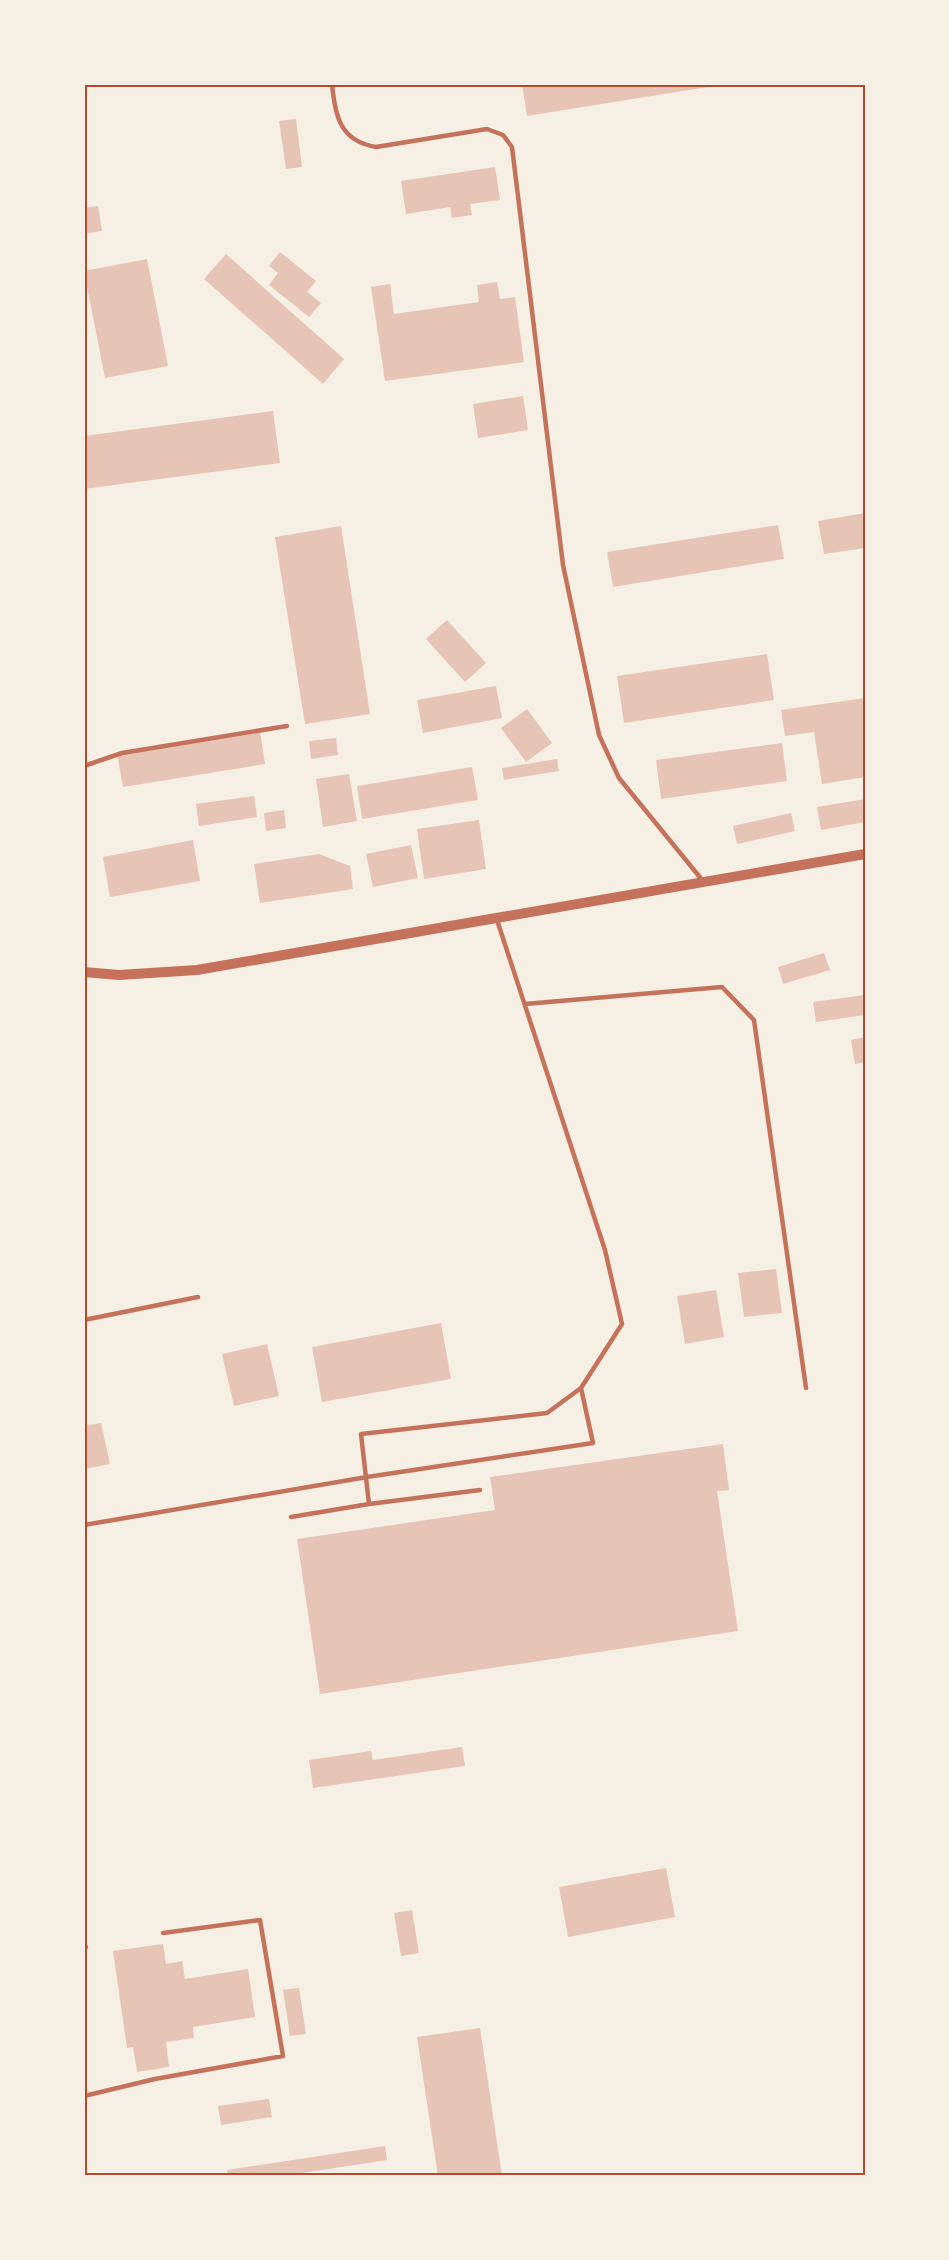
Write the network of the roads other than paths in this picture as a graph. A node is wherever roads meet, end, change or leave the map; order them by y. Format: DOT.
graph roads {
  1 [pos="332,84"];
  2 [pos="287,726"];
  3 [pos="84,766"];
  4 [pos="865,854"];
  5 [pos="703,881"];
  6 [pos="496,917"];
  7 [pos="84,972"];
  8 [pos="525,1004"];
  9 [pos="198,1297"];
  10 [pos="84,1320"];
  11 [pos="581,1388"];
  12 [pos="806,1388"];
  13 [pos="367,1477"];
  14 [pos="480,1490"];
  15 [pos="369,1504"];
  16 [pos="291,1516"];
  17 [pos="84,1525"];
  18 [pos="163,1933"];
  19 [pos="84,2096"];
  1 -- 5 [label="lane"];
  2 -- 3 [label="lane"];
  4 -- 5 [label="street"];
  5 -- 6 [label="street"];
  6 -- 7 [label="street"];
  6 -- 8 [label="lane"];
  8 -- 11 [label="lane"];
  8 -- 12 [label="lane"];
  9 -- 10 [label="lane"];
  11 -- 13 [label="lane"];
  11 -- 13 [label="lane"];
  13 -- 15 [label="lane"];
  13 -- 17 [label="lane"];
  14 -- 15 [label="lane"];
  15 -- 16 [label="lane"];
  18 -- 19 [label="lane"];
}
